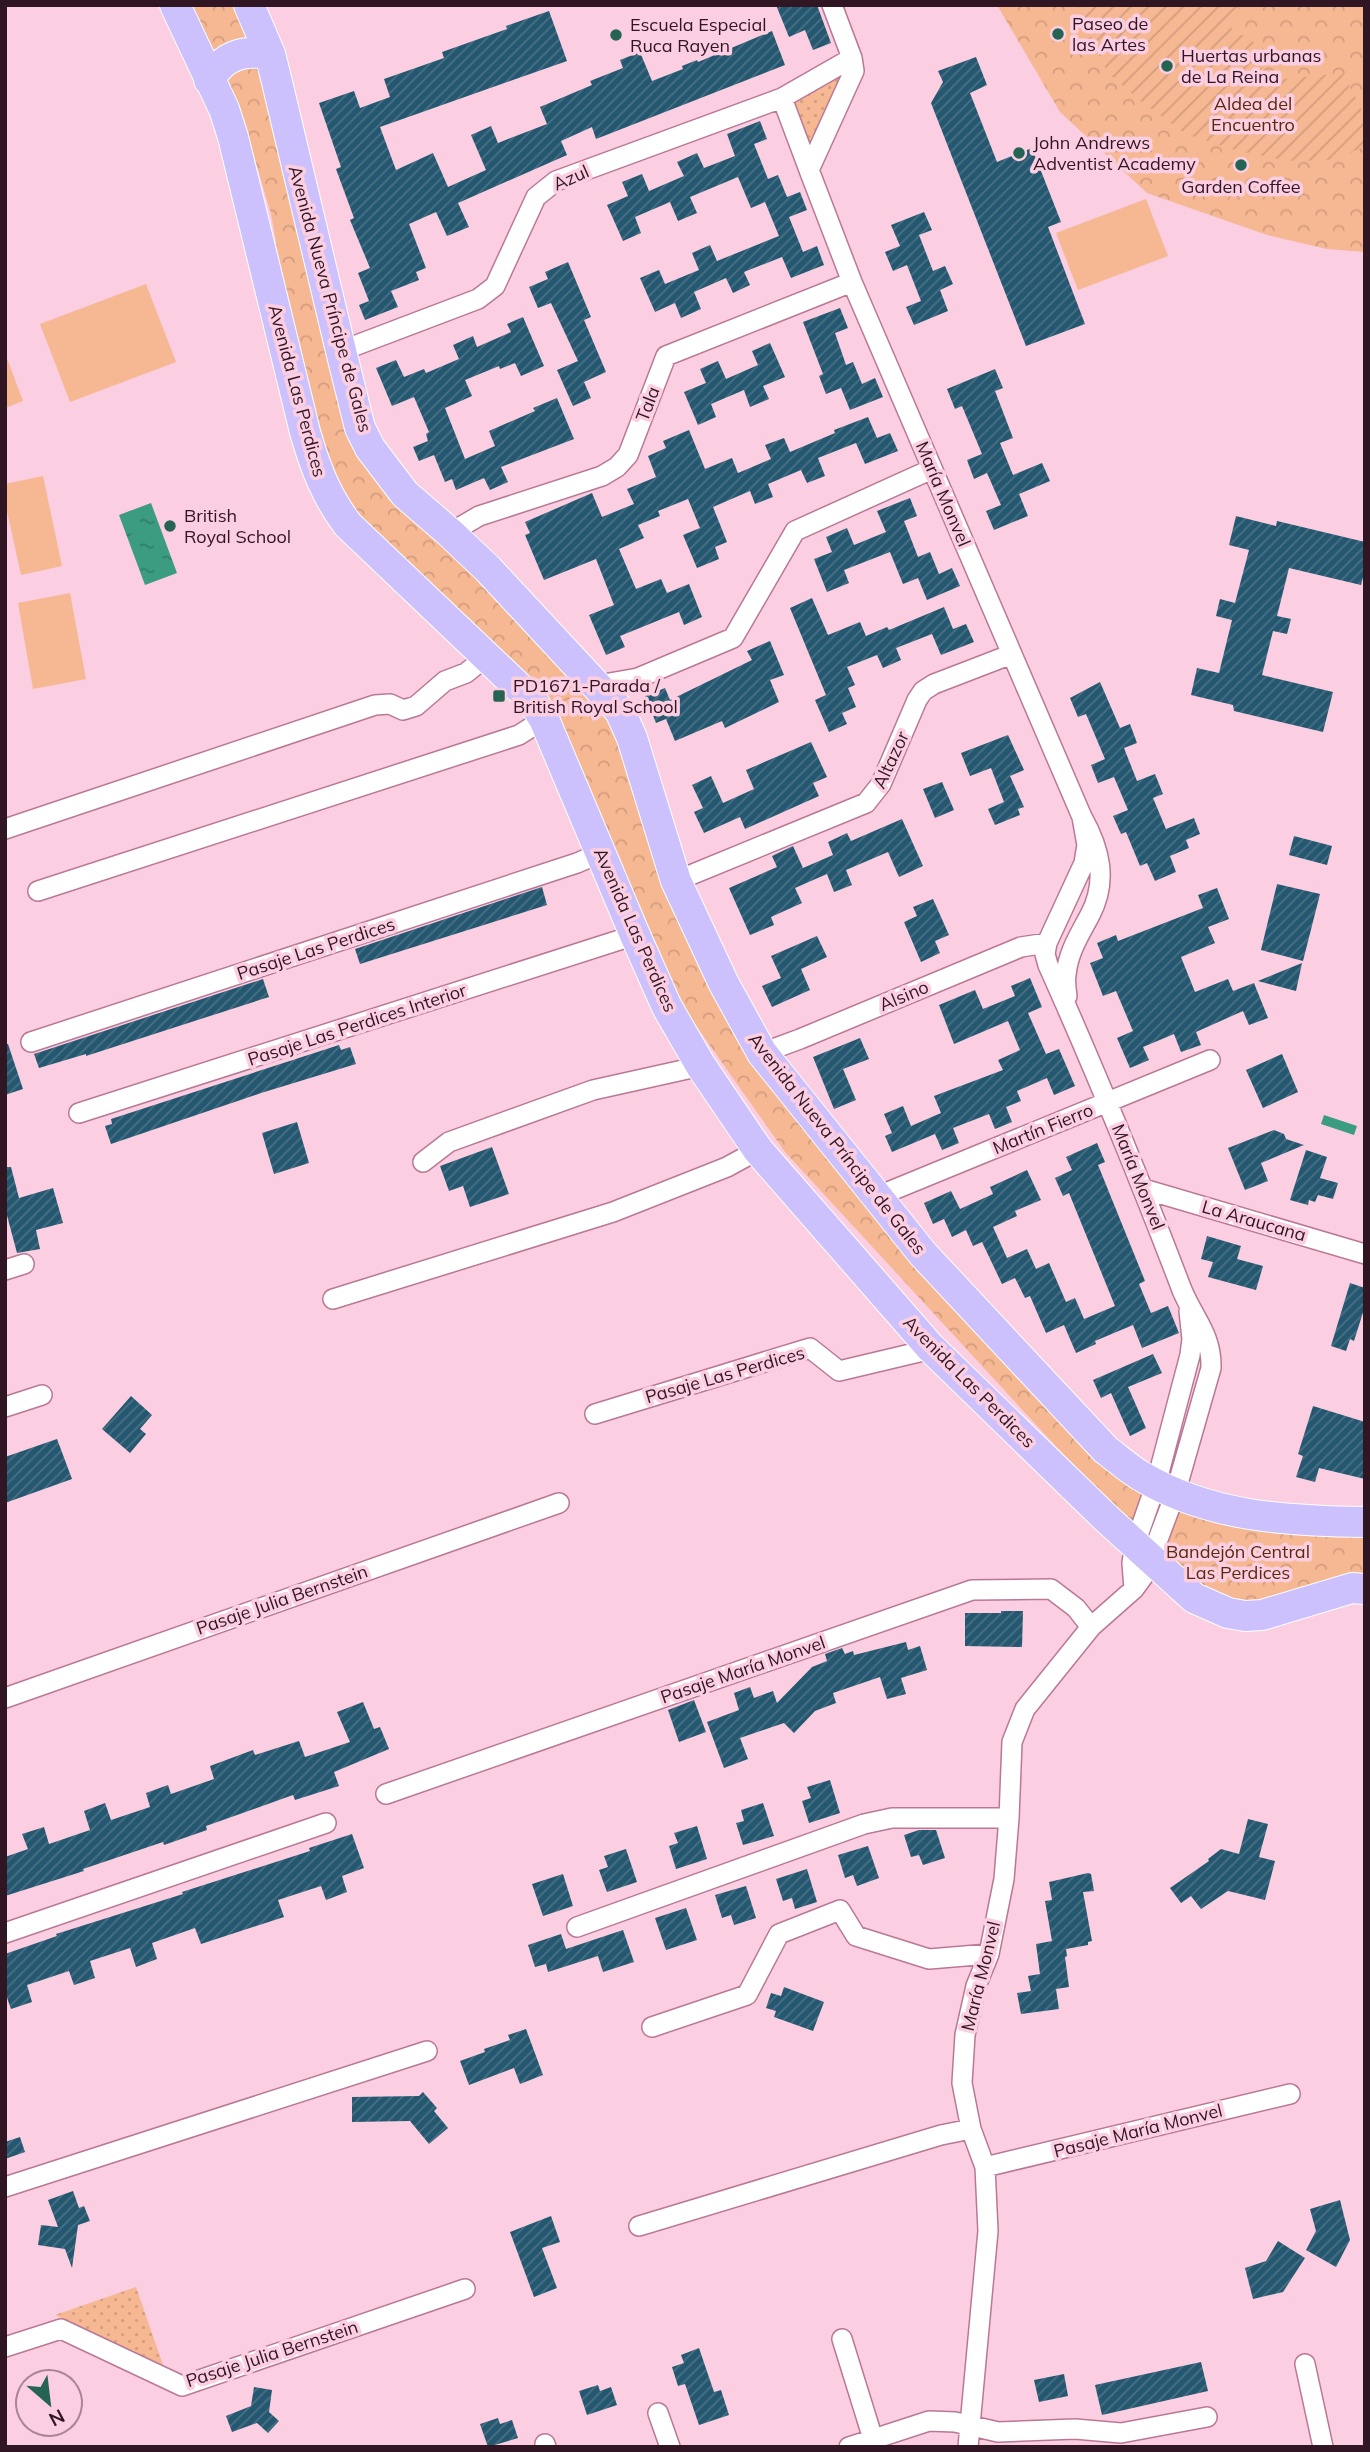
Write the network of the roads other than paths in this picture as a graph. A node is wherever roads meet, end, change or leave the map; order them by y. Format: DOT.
graph roads {
  1 [pos="175,5"];
  2 [pos="249,5"];
  3 [pos="832,5"];
  4 [pos="270,54"];
  5 [pos="852,58"];
  6 [pos="209,80"];
  7 [pos="782,98"];
  8 [pos="809,170"];
  9 [pos="852,282"];
  10 [pos="341,351"];
  11 [pos="932,469"];
  12 [pos="450,533"];
  13 [pos="1012,654"];
  14 [pos="487,656"];
  15 [pos="598,685"];
  16 [pos="544,719"];
  17 [pos="1082,817"];
  18 [pos="5,830"];
  19 [pos="600,853"];
  20 [pos="676,881"];
  21 [pos="38,891"];
  22 [pos="635,935"];
  23 [pos="1047,943"];
  24 [pos="1067,1011"];
  25 [pos="31,1042"];
  26 [pos="762,1053"];
  27 [pos="1210,1060"];
  28 [pos="701,1066"];
  29 [pos="1107,1103"];
  30 [pos="79,1113"];
  31 [pos="758,1150"];
  32 [pos="422,1161"];
  33 [pos="1144,1189"];
  34 [pos="876,1197"];
  35 [pos="1365,1254"];
  36 [pos="24,1264"];
  37 [pos="5,1270"];
  38 [pos="332,1298"];
  39 [pos="930,1347"];
  40 [pos="42,1395"];
  41 [pos="5,1407"];
  42 [pos="595,1414"];
  43 [pos="1166,1489"];
  44 [pos="559,1503"];
  45 [pos="1365,1522"];
  46 [pos="1144,1552"];
  47 [pos="1365,1589"];
  48 [pos="1091,1627"];
  49 [pos="5,1698"];
  50 [pos="386,1794"];
  51 [pos="1009,1818"];
  52 [pos="326,1823"];
  53 [pos="577,1927"];
  54 [pos="5,1933"];
  55 [pos="989,1954"];
  56 [pos="652,2027"];
  57 [pos="427,2050"];
  58 [pos="1290,2094"];
  59 [pos="971,2129"];
  60 [pos="985,2167"];
  61 [pos="5,2187"];
  62 [pos="639,2226"];
  63 [pos="465,2289"];
  64 [pos="842,2339"];
  65 [pos="5,2347"];
  66 [pos="1305,2364"];
  67 [pos="658,2413"];
  68 [pos="1207,2417"];
  69 [pos="970,2427"];
  70 [pos="873,2439"];
  71 [pos="670,2447"];
  72 [pos="849,2447"];
  73 [pos="968,2447"];
  74 [pos="1323,2447"];
  1 -- 6 [label="main road, Avenida Las Perdices"];
  2 -- 4 [label="main road, Avenida Nueva Príncipe de Gales"];
  3 -- 5 [label="street"];
  4 -- 6 [label="main road"];
  4 -- 10 [label="main road, Avenida Nueva Príncipe de Gales"];
  5 -- 7 [label="street, Azul"];
  5 -- 8 [label="street"];
  6 -- 14 [label="main road, Avenida Las Perdices"];
  7 -- 8 [label="street, María Monvel"];
  7 -- 10 [label="street, Azul"];
  8 -- 9 [label="street, María Monvel"];
  9 -- 11 [label="street, María Monvel"];
  9 -- 12 [label="street, Tala"];
  10 -- 12 [label="main road, Avenida Nueva Príncipe de Gales"];
  11 -- 13 [label="street, María Monvel"];
  11 -- 15 [label="street"];
  12 -- 15 [label="main road, Avenida Nueva Príncipe de Gales"];
  13 -- 17 [label="street, María Monvel"];
  13 -- 20 [label="street, Altazor"];
  14 -- 16 [label="main road, Avenida Las Perdices"];
  14 -- 18 [label="street"];
  15 -- 20 [label="main road, Avenida Nueva Príncipe de Gales"];
  16 -- 19 [label="main road, Avenida Las Perdices"];
  16 -- 21 [label="street"];
  17 -- 23 [label="street, María Monvel"];
  17 -- 24 [label="street, María Monvel"];
  19 -- 22 [label="main road, Avenida Las Perdices"];
  19 -- 25 [label="street, Pasaje Las Perdices"];
  20 -- 26 [label="main road, Avenida Nueva Príncipe de Gales"];
  22 -- 28 [label="main road, Avenida Las Perdices"];
  22 -- 30 [label="street, Pasaje Las Perdices Interior"];
  23 -- 24 [label="street, María Monvel"];
  23 -- 26 [label="street, Alsino"];
  24 -- 29 [label="street, María Monvel"];
  26 -- 34 [label="main road, Avenida Nueva Príncipe de Gales"];
  27 -- 29 [label="street, Martín Fierro"];
  28 -- 31 [label="main road, Avenida Las Perdices"];
  28 -- 32 [label="street"];
  29 -- 33 [label="street, María Monvel"];
  29 -- 34 [label="street, Martín Fierro"];
  31 -- 38 [label="street"];
  31 -- 39 [label="main road, Avenida Las Perdices"];
  33 -- 35 [label="street, La Araucana"];
  33 -- 43 [label="street, María Monvel"];
  34 -- 43 [label="main road, Avenida Nueva Príncipe de Gales"];
  36 -- 37 [label="street"];
  39 -- 42 [label="street, Pasaje Las Perdices"];
  39 -- 46 [label="main road, Avenida Las Perdices"];
  40 -- 41 [label="street"];
  43 -- 45 [label="main road, Avenida Nueva Príncipe de Gales"];
  43 -- 46 [label="street, María Monvel"];
  44 -- 49 [label="street, Pasaje Julia Bernstein"];
  46 -- 47 [label="main road, Avenida Las Perdices"];
  46 -- 48 [label="street, María Monvel"];
  48 -- 50 [label="street, Pasaje María Monvel"];
  48 -- 51 [label="street, María Monvel"];
  51 -- 53 [label="street"];
  51 -- 55 [label="street, María Monvel"];
  52 -- 54 [label="street"];
  55 -- 56 [label="street"];
  55 -- 59 [label="street, María Monvel"];
  57 -- 61 [label="street"];
  58 -- 60 [label="street, Pasaje María Monvel"];
  59 -- 60 [label="street, María Monvel"];
  59 -- 62 [label="street"];
  60 -- 69 [label="street, María Monvel"];
  63 -- 65 [label="street, Pasaje Julia Bernstein"];
  64 -- 70 [label="street"];
  66 -- 74 [label="street"];
  67 -- 71 [label="street"];
  68 -- 69 [label="street"];
  69 -- 70 [label="street"];
  69 -- 73 [label="street, María Monvel"];
  70 -- 72 [label="street"];
}
